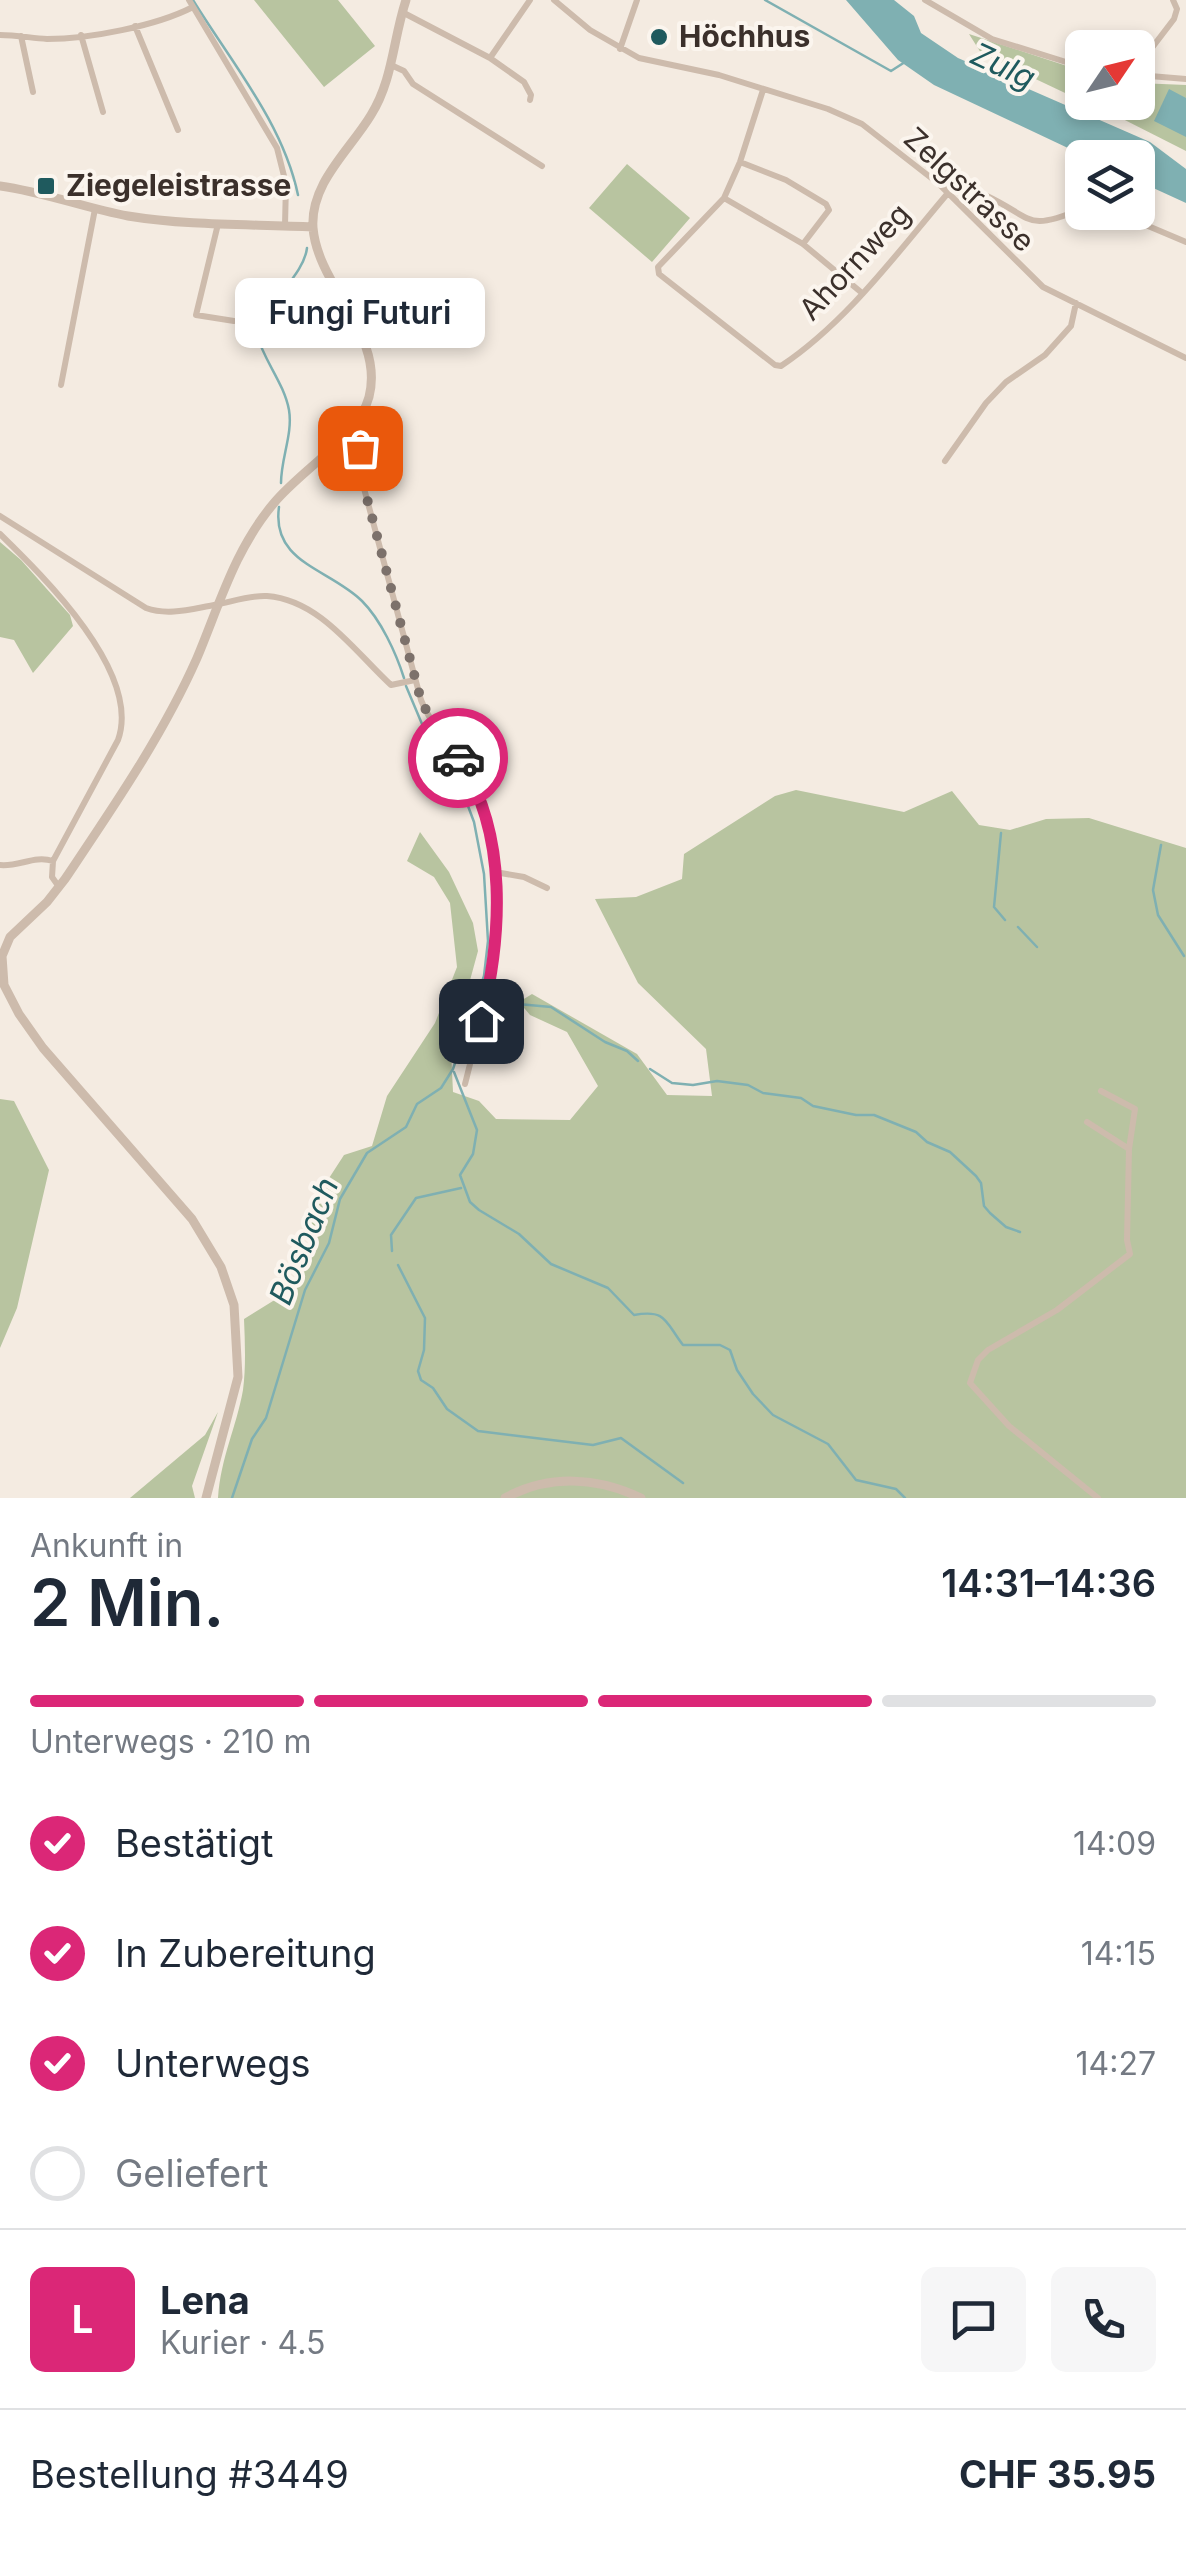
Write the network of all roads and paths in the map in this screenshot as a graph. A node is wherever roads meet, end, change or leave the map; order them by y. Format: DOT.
graph roads {
  1 [pos="406,0"];
  2 [pos="530,0"];
  3 [pos="554,0"];
  4 [pos="636,0"];
  5 [pos="925,0"];
  6 [pos="1173,0"];
  7 [pos="191,3"];
  8 [pos="402,12"];
  9 [pos="135,26"];
  10 [pos="0,35"];
  11 [pos="81,35"];
  12 [pos="21,36"];
  13 [pos="1155,43"];
  14 [pos="620,49"];
  15 [pos="490,58"];
  16 [pos="1065,63"];
  17 [pos="392,65"];
  18 [pos="1155,76"];
  19 [pos="1186,79"];
  20 [pos="763,90"];
  21 [pos="33,92"];
  22 [pos="530,100"];
  23 [pos="103,112"];
  24 [pos="178,130"];
  25 [pos="740,162"];
  26 [pos="542,166"];
  27 [pos="939,184"];
  28 [pos="0,186"];
  29 [pos="948,193"];
  30 [pos="724,198"];
  31 [pos="95,208"];
  32 [pos="1065,216"];
  33 [pos="218,224"];
  34 [pos="285,225"];
  35 [pos="314,228"];
  36 [pos="1155,229"];
  37 [pos="1186,242"];
  38 [pos="804,244"];
  39 [pos="862,293"];
  40 [pos="1076,303"];
  41 [pos="234,322"];
  42 [pos="1186,358"];
  43 [pos="62,385"];
  44 [pos="348,431"];
  45 [pos="946,462"];
  46 [pos="0,516"];
  47 [pos="0,534"];
  48 [pos="215,605"];
  49 [pos="412,681"];
  50 [pos="54,861"];
  51 [pos="0,865"];
  52 [pos="494,872"];
  53 [pos="59,888"];
  54 [pos="547,888"];
  55 [pos="465,1084"];
  56 [pos="1100,1091"];
  57 [pos="1087,1122"];
  58 [pos="1129,1149"];
  59 [pos="206,1498"];
  60 [pos="506,1498"];
  61 [pos="642,1498"];
  62 [pos="1098,1498"];
  1 -- 8 [label="street"];
  2 -- 15 [label="street"];
  3 -- 14 [label="street, Zelgstrasse"];
  4 -- 14 [label="street"];
  5 -- 16 [label="street"];
  6 -- 13 [label="street"];
  7 -- 9 [label="street"];
  7 -- 34 [label="street"];
  8 -- 15 [label="street"];
  8 -- 17 [label="street"];
  9 -- 11 [label="street"];
  9 -- 24 [label="street"];
  10 -- 12 [label="street"];
  11 -- 12 [label="street"];
  11 -- 23 [label="street"];
  12 -- 21 [label="street"];
  14 -- 20 [label="street, Zelgstrasse"];
  15 -- 22 [label="street"];
  17 -- 26 [label="street"];
  17 -- 35 [label="street"];
  18 -- 19 [label="street"];
  20 -- 25 [label="street"];
  20 -- 27 [label="street, Zelgstrasse"];
  25 -- 30 [label="street"];
  25 -- 38 [label="street"];
  27 -- 29 [label="street, Zelgstrasse"];
  27 -- 32 [label="street"];
  28 -- 31 [label="street"];
  29 -- 39 [label="street, Ahornweg"];
  29 -- 40 [label="street, Zelgstrasse"];
  30 -- 38 [label="street"];
  30 -- 39 [label="street, Ahornweg"];
  31 -- 33 [label="street"];
  31 -- 43 [label="street"];
  33 -- 34 [label="street"];
  33 -- 41 [label="street"];
  34 -- 35 [label="street"];
  35 -- 44 [label="street"];
  36 -- 37 [label="street"];
  38 -- 39 [label="street"];
  40 -- 42 [label="street, Zelgstrasse"];
  40 -- 45 [label="street"];
  44 -- 48 [label="street"];
  44 -- 49 [label="street"];
  46 -- 48 [label="street"];
  47 -- 50 [label="street"];
  48 -- 49 [label="street"];
  48 -- 53 [label="street"];
  49 -- 52 [label="street"];
  50 -- 51 [label="street"];
  50 -- 53 [label="street"];
  52 -- 54 [label="street"];
  52 -- 55 [label="street"];
  53 -- 59 [label="street"];
  56 -- 58 [label="street"];
  57 -- 58 [label="street"];
  58 -- 62 [label="street"];
  60 -- 61 [label="street"];
}
